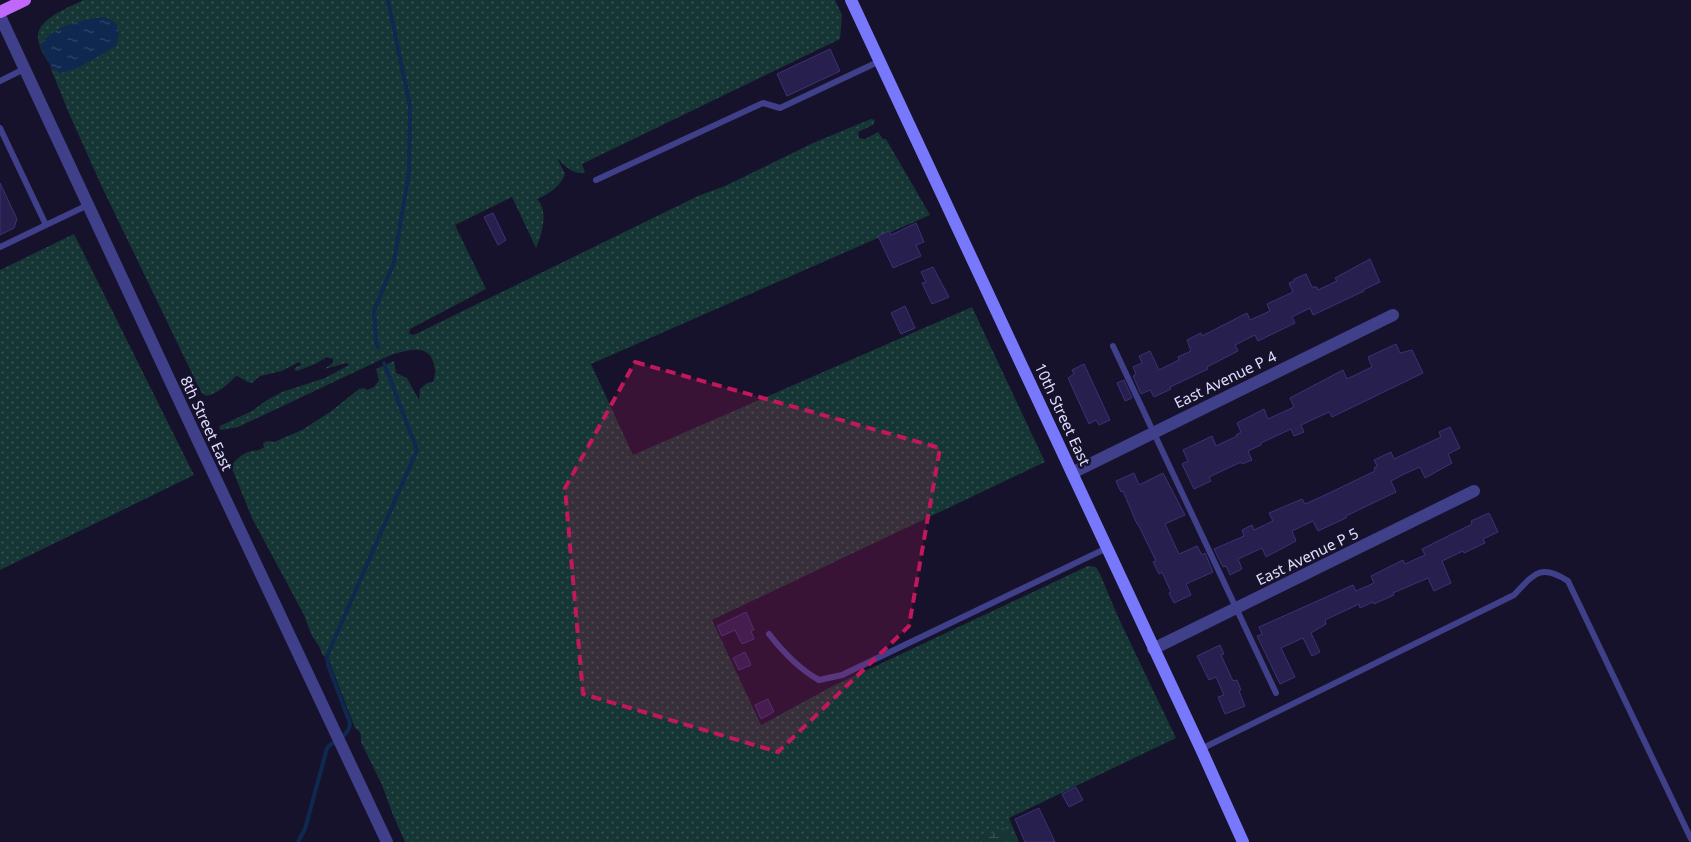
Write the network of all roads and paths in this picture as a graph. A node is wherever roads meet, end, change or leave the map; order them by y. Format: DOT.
graph roads {
  1 [pos="25,0"];
  2 [pos="851,0"];
  3 [pos="0,12"];
  4 [pos="0,16"];
  5 [pos="880,61"];
  6 [pos="24,69"];
  7 [pos="0,81"];
  8 [pos="0,128"];
  9 [pos="596,180"];
  10 [pos="88,204"];
  11 [pos="46,224"];
  12 [pos="0,247"];
  13 [pos="1393,315"];
  14 [pos="1113,346"];
  15 [pos="1154,433"];
  16 [pos="1072,473"];
  17 [pos="1474,491"];
  18 [pos="1107,548"];
  19 [pos="1237,608"];
  20 [pos="769,634"];
  21 [pos="1153,649"];
  22 [pos="1276,693"];
  23 [pos="1201,749"];
  24 [pos="1691,839"];
  25 [pos="387,842"];
  26 [pos="1243,842"];
  1 -- 3 [label="main road"];
  2 -- 5 [label="main road, 10th Street East"];
  4 -- 6 [label="street, 8th Street East"];
  5 -- 9 [label="lane"];
  5 -- 16 [label="main road, 10th Street East"];
  6 -- 7 [label="lane"];
  6 -- 10 [label="street, 8th Street East"];
  8 -- 11 [label="lane"];
  10 -- 11 [label="lane"];
  10 -- 25 [label="street, 8th Street East"];
  11 -- 12 [label="lane"];
  13 -- 15 [label="street, East Avenue P 4"];
  14 -- 15 [label="lane"];
  15 -- 16 [label="street, East Avenue P 4"];
  15 -- 19 [label="lane"];
  16 -- 18 [label="main road, 10th Street East"];
  17 -- 19 [label="street, East Avenue P 5"];
  18 -- 20 [label="lane"];
  18 -- 21 [label="main road, 10th Street East"];
  19 -- 21 [label="street, East Avenue P 5"];
  19 -- 22 [label="lane"];
  21 -- 23 [label="main road, 10th Street East"];
  23 -- 24 [label="lane"];
  23 -- 26 [label="main road, 10th Street East"];
}
